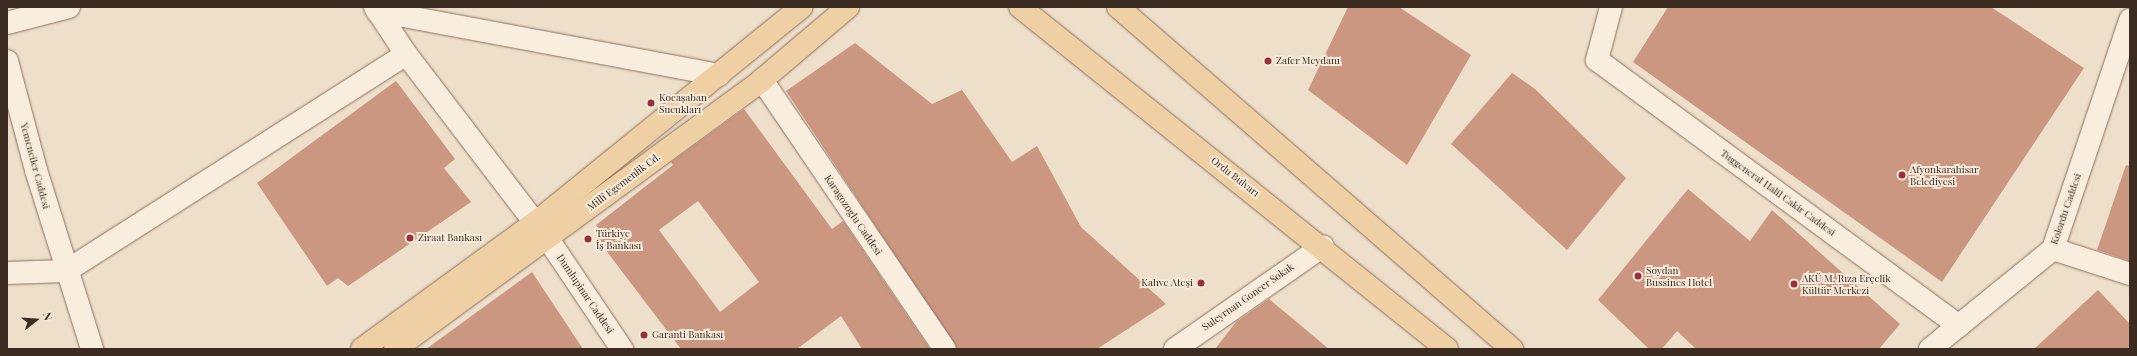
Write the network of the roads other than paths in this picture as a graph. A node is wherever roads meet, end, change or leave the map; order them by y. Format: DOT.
graph roads {
  1 [pos="69,7"];
  2 [pos="802,7"];
  3 [pos="848,7"];
  4 [pos="1020,7"];
  5 [pos="1118,7"];
  6 [pos="1611,7"];
  7 [pos="2126,7"];
  8 [pos="2130,8"];
  9 [pos="376,9"];
  10 [pos="2130,20"];
  11 [pos="7,23"];
  12 [pos="406,54"];
  13 [pos="7,61"];
  14 [pos="719,75"];
  15 [pos="762,80"];
  16 [pos="542,231"];
  17 [pos="1323,246"];
  18 [pos="2053,249"];
  19 [pos="66,271"];
  20 [pos="7,273"];
  21 [pos="2130,274"];
  22 [pos="1959,326"];
  23 [pos="92,349"];
  24 [pos="362,349"];
  25 [pos="395,349"];
  26 [pos="622,349"];
  27 [pos="945,349"];
  28 [pos="1175,349"];
  29 [pos="1447,349"];
  30 [pos="1512,349"];
  31 [pos="1930,349"];
  1 -- 11 [label="street"];
  2 -- 14 [label="main road, Millî Egemenlik Cd."];
  3 -- 15 [label="main road, Millî Egemenlik Cd."];
  4 -- 17 [label="main road, Ordu Bulvarı"];
  5 -- 30 [label="main road"];
  6 -- 22 [label="street, Tuggeneral Halil Cakir Caddesi"];
  7 -- 8 [label="street"];
  9 -- 12 [label="street, Dumlupinar Caddesi"];
  9 -- 14 [label="street"];
  10 -- 18 [label="street, Kolordu Caddesi"];
  12 -- 16 [label="street, Dumlupinar Caddesi"];
  12 -- 19 [label="street"];
  13 -- 19 [label="street, Yemenciler Caddesi"];
  14 -- 16 [label="main road, Millî Egemenlik Cd."];
  15 -- 16 [label="main road, Millî Egemenlik Cd."];
  15 -- 27 [label="street, Karagozoglu Caddesi"];
  16 -- 24 [label="main road, Millî Egemenlik Cd."];
  16 -- 25 [label="main road, Millî Egemenlik Cd."];
  16 -- 26 [label="street, Dumlupinar Caddesi"];
  17 -- 28 [label="street, Suleyrnan Goncer Sokak"];
  17 -- 29 [label="main road, Ordu Bulvarı"];
  18 -- 21 [label="street"];
  18 -- 22 [label="street, Kolordu Caddesi"];
  19 -- 20 [label="street"];
  19 -- 23 [label="street, Yemenciler Caddesi"];
  22 -- 31 [label="street, Kolordu Caddesi"];
}
